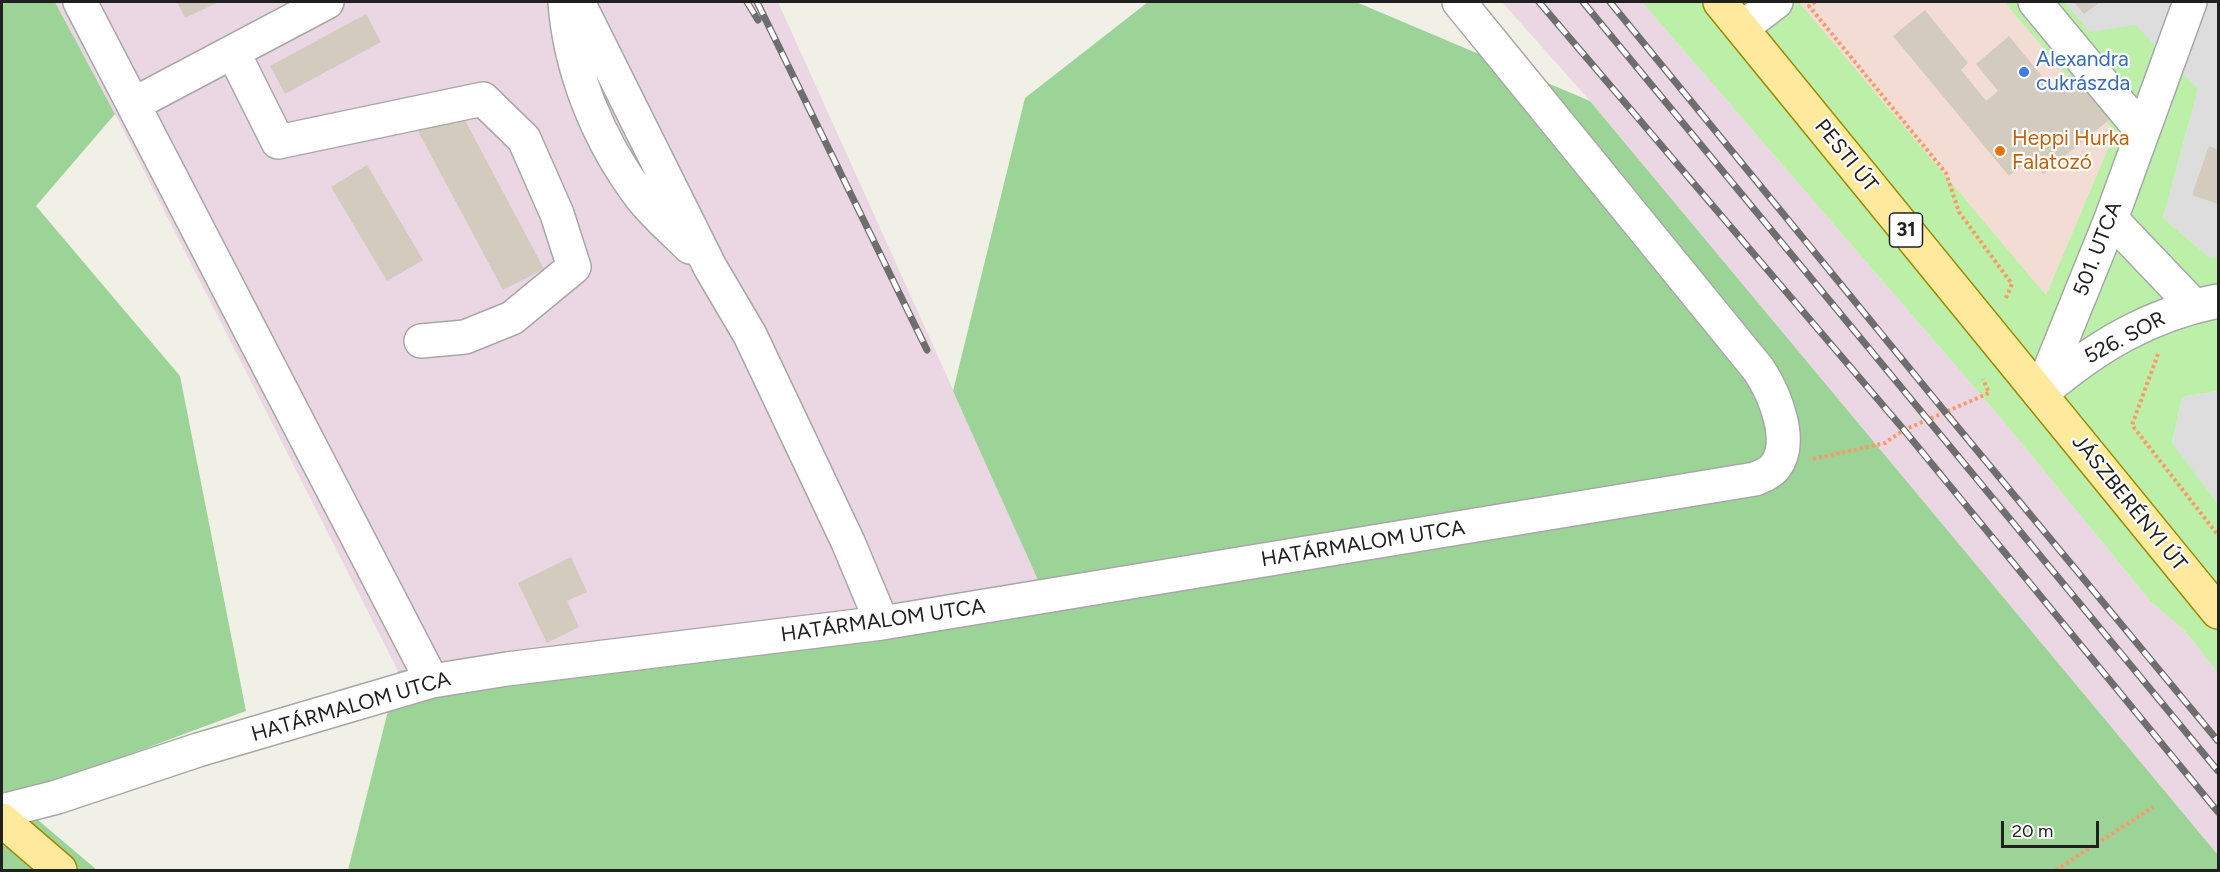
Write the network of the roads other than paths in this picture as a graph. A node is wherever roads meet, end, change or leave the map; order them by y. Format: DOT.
graph roads {
  1 [pos="80,2"];
  2 [pos="327,2"];
  3 [pos="565,2"];
  4 [pos="578,2"];
  5 [pos="1459,2"];
  6 [pos="1720,2"];
  7 [pos="1775,2"];
  8 [pos="2035,2"];
  9 [pos="2190,2"];
  10 [pos="1742,28"];
  11 [pos="233,52"];
  12 [pos="134,104"];
  13 [pos="2142,131"];
  14 [pos="2111,219"];
  15 [pos="710,267"];
  16 [pos="2195,307"];
  17 [pos="421,341"];
  18 [pos="2040,394"];
  19 [pos="2218,612"];
  20 [pos="882,623"];
  21 [pos="432,681"];
  22 [pos="2,812"];
  23 [pos="2,819"];
  24 [pos="60,870"];
  1 -- 12 [label="street"];
  2 -- 11 [label="street"];
  3 -- 15 [label="street"];
  4 -- 15 [label="street"];
  5 -- 20 [label="street, HATÁRMALOM UTCA"];
  6 -- 10 [label="main road, PESTI ÚT / 31"];
  7 -- 10 [label="street"];
  8 -- 13 [label="street"];
  9 -- 13 [label="street, 501. UTCA"];
  10 -- 18 [label="main road, PESTI ÚT / 31"];
  11 -- 12 [label="street"];
  11 -- 17 [label="street"];
  12 -- 21 [label="street"];
  13 -- 14 [label="street, 501. UTCA"];
  14 -- 16 [label="street"];
  14 -- 18 [label="street, 501. UTCA"];
  15 -- 20 [label="street"];
  16 -- 18 [label="street, 526. SOR"];
  18 -- 19 [label="main road, JÁSZBERÉNYI ÚT / 31"];
  20 -- 21 [label="street, HATÁRMALOM UTCA"];
  21 -- 22 [label="street, HATÁRMALOM UTCA"];
  23 -- 24 [label="main road"];
}
